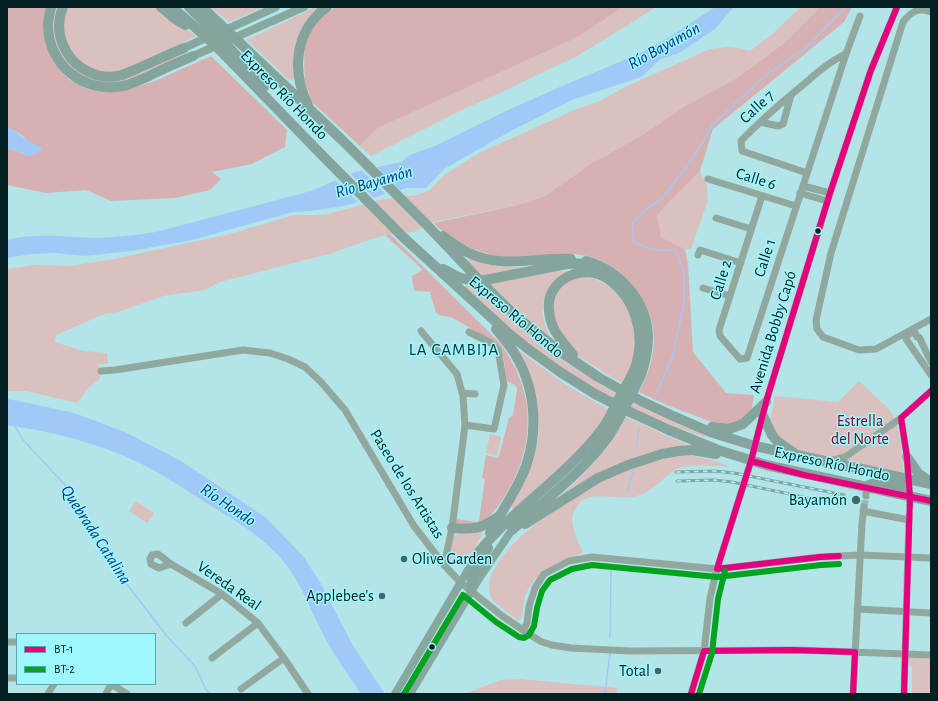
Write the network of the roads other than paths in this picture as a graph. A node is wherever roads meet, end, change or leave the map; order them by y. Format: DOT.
graph roads {
  1 [pos="51,7"];
  2 [pos="64,7"];
  3 [pos="161,7"];
  4 [pos="172,7"];
  5 [pos="189,7"];
  6 [pos="202,7"];
  7 [pos="276,7"];
  8 [pos="304,7"];
  9 [pos="327,7"];
  10 [pos="897,7"];
  11 [pos="931,12"];
  12 [pos="860,16"];
  13 [pos="215,45"];
  14 [pos="184,48"];
  15 [pos="846,54"];
  16 [pos="194,56"];
  17 [pos="791,95"];
  18 [pos="310,110"];
  19 [pos="760,122"];
  20 [pos="317,148"];
  21 [pos="807,173"];
  22 [pos="711,182"];
  23 [pos="802,190"];
  24 [pos="830,193"];
  25 [pos="762,196"];
  26 [pos="827,201"];
  27 [pos="796,206"];
  28 [pos="716,218"];
  29 [pos="427,225"];
  30 [pos="751,229"];
  31 [pos="406,237"];
  32 [pos="698,255"];
  33 [pos="741,262"];
  34 [pos="593,263"];
  35 [pos="546,269"];
  36 [pos="596,274"];
  37 [pos="480,280"];
  38 [pos="703,288"];
  39 [pos="730,296"];
  40 [pos="491,318"];
  41 [pos="931,319"];
  42 [pos="421,331"];
  43 [pos="470,332"];
  44 [pos="908,332"];
  45 [pos="747,358"];
  46 [pos="930,360"];
  47 [pos="578,364"];
  48 [pos="101,370"];
  49 [pos="637,373"];
  50 [pos="931,375"];
  51 [pos="931,391"];
  52 [pos="462,393"];
  53 [pos="475,394"];
  54 [pos="766,402"];
  55 [pos="763,416"];
  56 [pos="901,418"];
  57 [pos="465,425"];
  58 [pos="610,425"];
  59 [pos="701,428"];
  60 [pos="755,446"];
  61 [pos="799,456"];
  62 [pos="907,458"];
  63 [pos="751,461"];
  64 [pos="826,462"];
  65 [pos="909,483"];
  66 [pos="931,483"];
  67 [pos="866,491"];
  68 [pos="931,491"];
  69 [pos="910,501"];
  70 [pos="931,501"];
  71 [pos="526,504"];
  72 [pos="500,515"];
  73 [pos="452,528"];
  74 [pos="512,530"];
  75 [pos="478,553"];
  76 [pos="860,555"];
  77 [pos="908,556"];
  78 [pos="931,558"];
  79 [pos="171,564"];
  80 [pos="444,565"];
  81 [pos="717,569"];
  82 [pos="461,583"];
  83 [pos="472,591"];
  84 [pos="222,594"];
  85 [pos="857,609"];
  86 [pos="906,611"];
  87 [pos="931,613"];
  88 [pos="186,623"];
  89 [pos="258,624"];
  90 [pos="523,630"];
  91 [pos="704,651"];
  92 [pos="855,652"];
  93 [pos="905,653"];
  94 [pos="931,655"];
  95 [pos="212,658"];
  96 [pos="284,658"];
  97 [pos="53,685"];
  98 [pos="110,685"];
  99 [pos="113,685"];
  100 [pos="242,689"];
  101 [pos="48,694"];
  102 [pos="106,694"];
  103 [pos="127,694"];
  104 [pos="308,694"];
  105 [pos="395,694"];
  106 [pos="410,694"];
  107 [pos="691,694"];
  108 [pos="853,694"];
  109 [pos="904,694"];
  1 -- 16 [label="highway"];
  2 -- 14 [label="highway"];
  3 -- 13 [label="highway"];
  4 -- 13 [label="highway, Expreso Río Hondo"];
  5 -- 20 [label="highway"];
  6 -- 18 [label="highway, Expreso Río Hondo"];
  7 -- 14 [label="main road"];
  8 -- 16 [label="main road"];
  9 -- 18 [label="highway"];
  10 -- 24 [label="street, Avenida Bobby Capó"];
  11 -- 44 [label="street"];
  12 -- 15 [label="street"];
  13 -- 20 [label="highway, Expreso Río Hondo"];
  15 -- 17 [label="street, Calle 7"];
  15 -- 21 [label="street"];
  17 -- 19 [label="street, Calle 7"];
  17 -- 19 [label="street"];
  18 -- 29 [label="highway, Expreso Río Hondo"];
  19 -- 21 [label="street, Calle 7"];
  20 -- 31 [label="highway, Expreso Río Hondo"];
  21 -- 23 [label="street"];
  22 -- 25 [label="street, Calle 6"];
  23 -- 24 [label="street"];
  23 -- 26 [label="street"];
  23 -- 27 [label="street, Calle 1"];
  24 -- 26 [label="street, Avenida Bobby Capó"];
  25 -- 27 [label="street, Calle 6"];
  25 -- 30 [label="street, Calle 2"];
  26 -- 54 [label="street, Avenida Bobby Capó"];
  27 -- 45 [label="street, Calle 1"];
  28 -- 30 [label="street"];
  29 -- 34 [label="highway"];
  29 -- 37 [label="highway, Expreso Río Hondo"];
  30 -- 33 [label="street, Calle 2"];
  31 -- 37 [label="highway"];
  31 -- 40 [label="highway, Expreso Río Hondo"];
  32 -- 33 [label="street"];
  33 -- 39 [label="street, Calle 2"];
  34 -- 35 [label="highway"];
  34 -- 49 [label="highway"];
  35 -- 36 [label="highway"];
  35 -- 37 [label="highway"];
  36 -- 47 [label="highway"];
  36 -- 49 [label="highway"];
  37 -- 47 [label="highway, Expreso Río Hondo"];
  38 -- 39 [label="street"];
  39 -- 45 [label="street, Calle 2"];
  40 -- 63 [label="highway, Expreso Río Hondo"];
  40 -- 72 [label="highway"];
  41 -- 44 [label="street"];
  42 -- 52 [label="street"];
  43 -- 57 [label="street"];
  44 -- 46 [label="street"];
  44 -- 50 [label="street"];
  47 -- 59 [label="highway, Expreso Río Hondo"];
  48 -- 80 [label="street, Paseo de los Artistas"];
  49 -- 58 [label="highway"];
  51 -- 56 [label="street"];
  52 -- 53 [label="street"];
  52 -- 57 [label="street"];
  54 -- 55 [label="street, Avenida Bobby Capó"];
  54 -- 59 [label="highway"];
  55 -- 60 [label="street, Avenida Bobby Capó"];
  55 -- 61 [label="highway"];
  56 -- 62 [label="street"];
  56 -- 64 [label="street"];
  57 -- 73 [label="street"];
  58 -- 71 [label="highway"];
  58 -- 74 [label="highway"];
  59 -- 60 [label="highway, Expreso Río Hondo"];
  60 -- 61 [label="highway, Expreso Río Hondo"];
  60 -- 63 [label="street, Avenida Bobby Capó"];
  61 -- 64 [label="highway, Expreso Río Hondo"];
  62 -- 65 [label="street"];
  62 -- 66 [label="highway"];
  63 -- 67 [label="highway, Expreso Río Hondo"];
  63 -- 74 [label="highway"];
  63 -- 81 [label="street, Avenida Bobby Capó"];
  64 -- 65 [label="highway, Expreso Río Hondo"];
  65 -- 66 [label="highway, Expreso Río Hondo"];
  65 -- 67 [label="highway"];
  65 -- 68 [label="highway"];
  65 -- 69 [label="street"];
  67 -- 69 [label="highway, Expreso Río Hondo"];
  69 -- 70 [label="highway, Expreso Río Hondo"];
  71 -- 75 [label="highway"];
  71 -- 83 [label="highway"];
  72 -- 73 [label="highway"];
  72 -- 75 [label="highway"];
  73 -- 80 [label="street"];
  74 -- 83 [label="main road"];
  75 -- 82 [label="main road"];
  76 -- 77 [label="street"];
  76 -- 77 [label="street"];
  76 -- 81 [label="street"];
  76 -- 85 [label="street"];
  77 -- 78 [label="street"];
  77 -- 86 [label="street"];
  79 -- 84 [label="street, Vereda Real"];
  80 -- 82 [label="street, Paseo de los Artistas"];
  81 -- 90 [label="street"];
  81 -- 91 [label="street, Avenida Bobby Capó"];
  82 -- 83 [label="street, Paseo de los Artistas"];
  82 -- 105 [label="main road"];
  83 -- 90 [label="street, Paseo de los Artistas"];
  83 -- 106 [label="main road"];
  84 -- 88 [label="street"];
  84 -- 89 [label="street, Vereda Real"];
  85 -- 86 [label="street"];
  85 -- 92 [label="street"];
  86 -- 87 [label="street"];
  86 -- 93 [label="street"];
  89 -- 95 [label="street"];
  89 -- 96 [label="street, Vereda Real"];
  90 -- 91 [label="street, Paseo de los Artistas"];
  91 -- 92 [label="street, Paseo de los Artistas"];
  91 -- 107 [label="street, Avenida Bobby Capó"];
  92 -- 93 [label="street, Paseo de los Artistas"];
  92 -- 108 [label="street"];
  93 -- 94 [label="street, Paseo de los Artistas"];
  93 -- 109 [label="street"];
  96 -- 100 [label="street"];
  96 -- 104 [label="street, Vereda Real"];
  97 -- 101 [label="street"];
  98 -- 102 [label="street"];
  99 -- 103 [label="street"];
}
